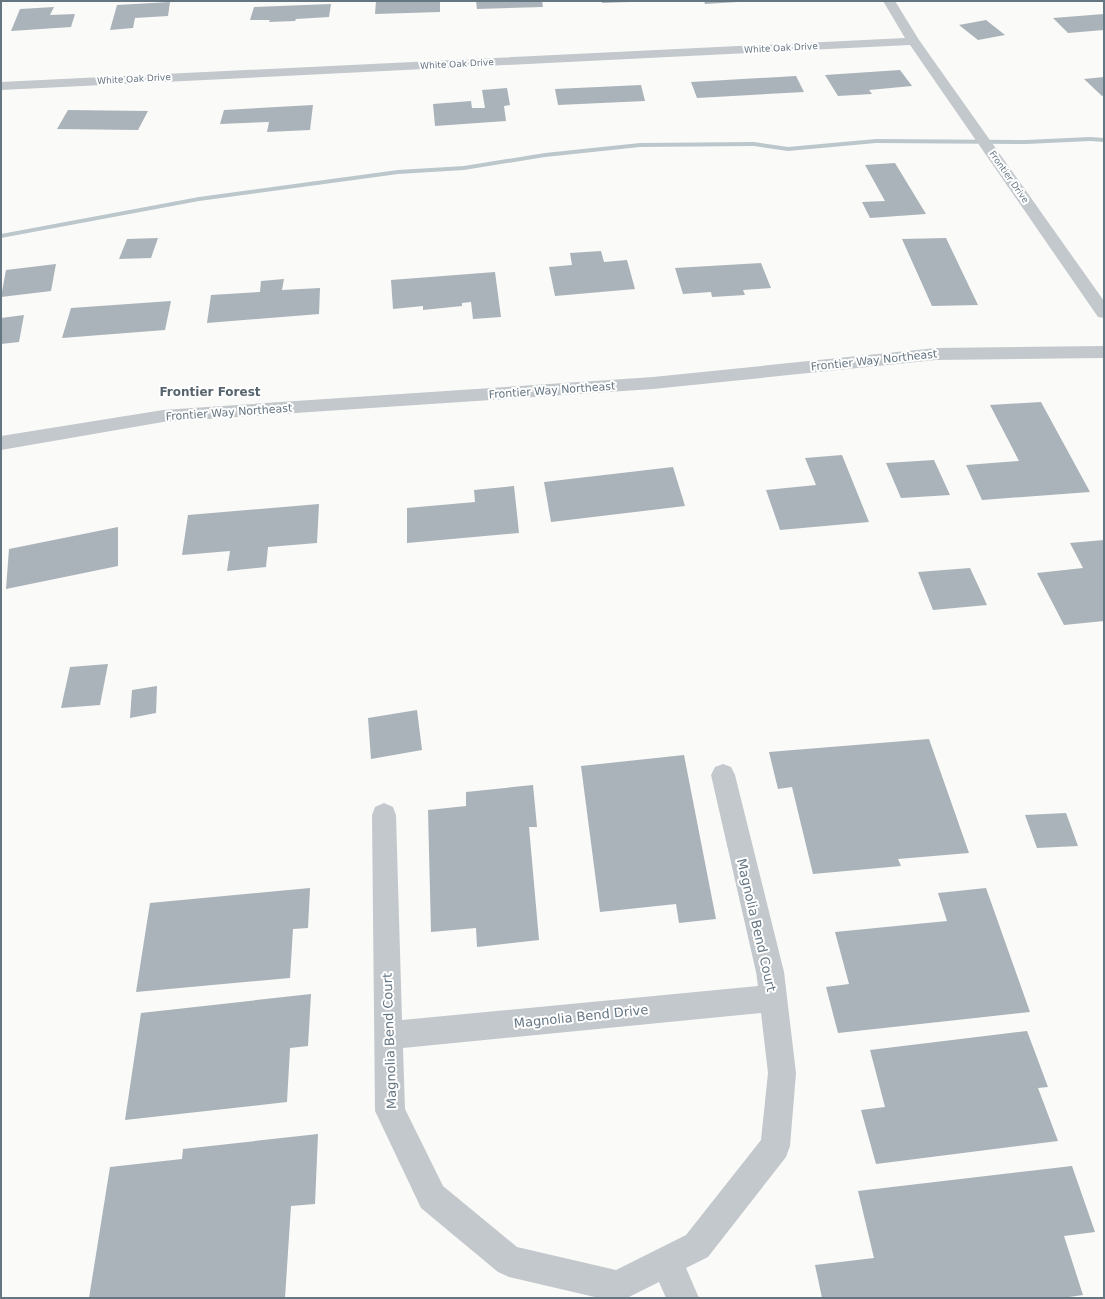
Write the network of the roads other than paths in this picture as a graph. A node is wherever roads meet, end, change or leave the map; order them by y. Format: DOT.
graph roads {
  1 [pos="889,1"];
  2 [pos="913,41"];
  3 [pos="1,86"];
  4 [pos="1104,313"];
  5 [pos="1104,352"];
  6 [pos="1,443"];
  7 [pos="723,775"];
  8 [pos="384,815"];
  9 [pos="774,998"];
  10 [pos="388,1035"];
  11 [pos="666,1261"];
  12 [pos="683,1298"];
  1 -- 2 [label="street, Frontier Drive"];
  2 -- 3 [label="street, White Oak Drive"];
  2 -- 4 [label="street, Frontier Drive"];
  5 -- 6 [label="street, Frontier Way Northeast"];
  7 -- 9 [label="street, Magnolia Bend Court"];
  8 -- 10 [label="street, Magnolia Bend Court"];
  9 -- 10 [label="street, Magnolia Bend Drive"];
  9 -- 11 [label="street, Magnolia Bend Court"];
  10 -- 11 [label="street, Magnolia Bend Court"];
  11 -- 12 [label="street"];
}
